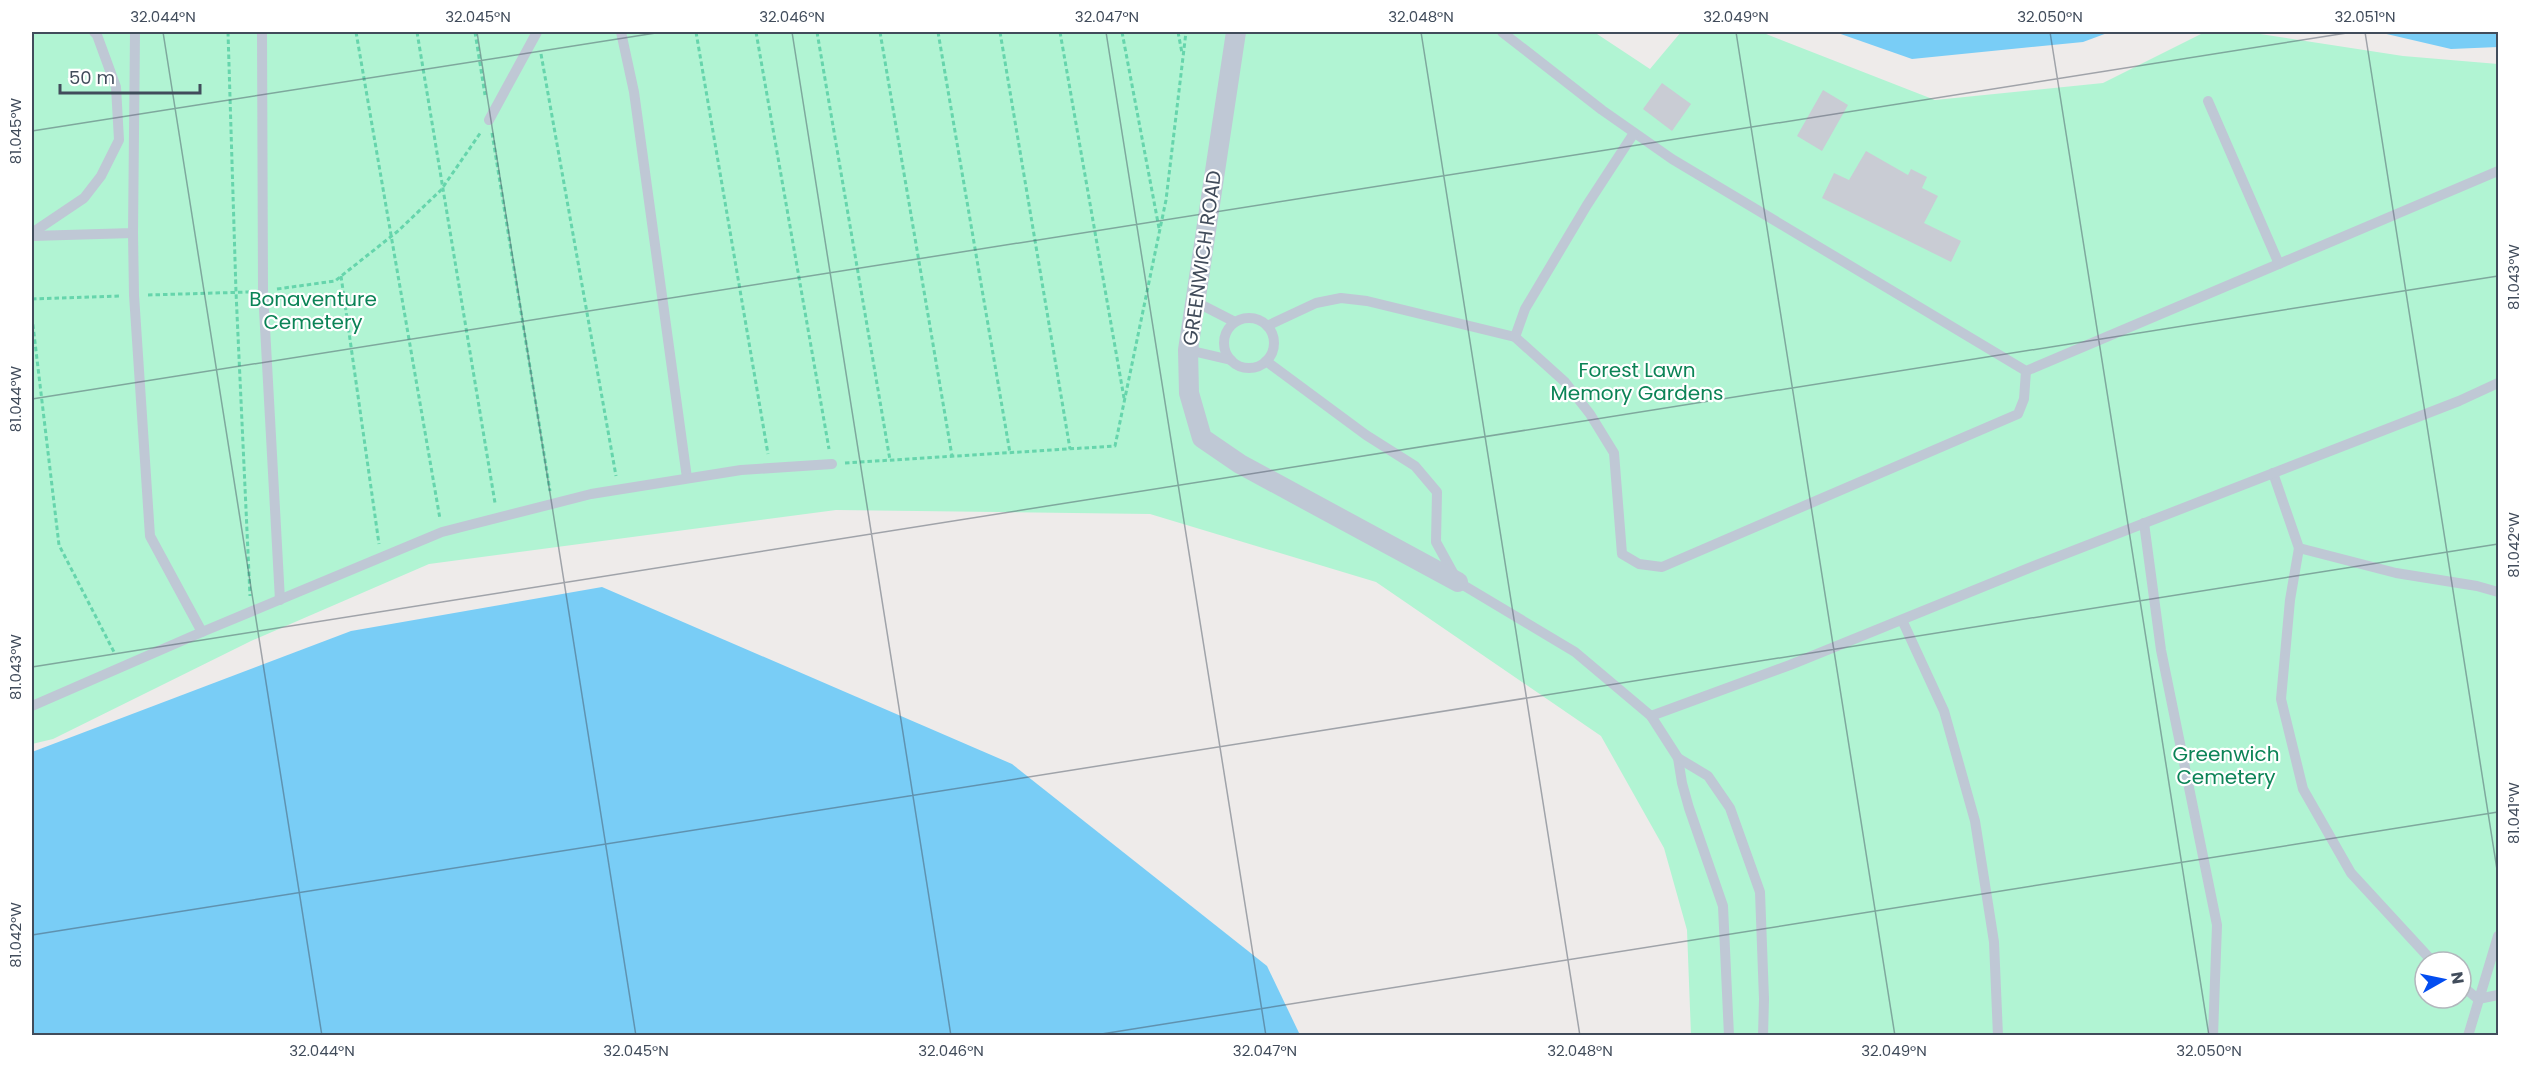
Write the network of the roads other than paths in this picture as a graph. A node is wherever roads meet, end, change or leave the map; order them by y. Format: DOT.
graph roads {
  1 [pos="94,32"];
  2 [pos="135,32"];
  3 [pos="262,32"];
  4 [pos="537,32"];
  5 [pos="621,32"];
  6 [pos="1236,32"];
  7 [pos="1502,32"];
  8 [pos="2208,101"];
  9 [pos="489,120"];
  10 [pos="1634,133"];
  11 [pos="2499,171"];
  12 [pos="133,233"];
  13 [pos="32,234"];
  14 [pos="2279,264"];
  15 [pos="1194,301"];
  16 [pos="1235,322"];
  17 [pos="1267,326"];
  18 [pos="1515,337"];
  19 [pos="1188,350"];
  20 [pos="1231,360"];
  21 [pos="1266,361"];
  22 [pos="2026,371"];
  23 [pos="2499,383"];
  24 [pos="832,464"];
  25 [pos="2273,473"];
  26 [pos="687,478"];
  27 [pos="2144,523"];
  28 [pos="2299,548"];
  29 [pos="1458,582"];
  30 [pos="2499,592"];
  31 [pos="280,600"];
  32 [pos="1902,620"];
  33 [pos="202,632"];
  34 [pos="32,706"];
  35 [pos="1651,716"];
  36 [pos="1678,758"];
  37 [pos="2499,936"];
  38 [pos="2422,950"];
  39 [pos="2499,994"];
  40 [pos="2473,995"];
  41 [pos="2478,999"];
  42 [pos="2499,1003"];
  43 [pos="1729,1035"];
  44 [pos="1763,1035"];
  45 [pos="1998,1035"];
  46 [pos="2213,1035"];
  47 [pos="2469,1035"];
  1 -- 13 [label="lane"];
  2 -- 12 [label="lane"];
  3 -- 31 [label="lane"];
  4 -- 9 [label="lane"];
  5 -- 26 [label="lane"];
  6 -- 15 [label="street, GREENWICH ROAD"];
  7 -- 10 [label="lane"];
  8 -- 14 [label="lane"];
  10 -- 18 [label="lane"];
  10 -- 22 [label="lane"];
  11 -- 14 [label="lane"];
  12 -- 13 [label="lane"];
  12 -- 33 [label="lane"];
  14 -- 22 [label="lane"];
  15 -- 16 [label="lane"];
  15 -- 19 [label="street, GREENWICH ROAD"];
  16 -- 17 [label="lane"];
  16 -- 20 [label="lane"];
  17 -- 18 [label="lane"];
  17 -- 21 [label="lane"];
  18 -- 22 [label="lane"];
  19 -- 20 [label="lane"];
  19 -- 29 [label="street, GREENWICH ROAD"];
  20 -- 21 [label="lane"];
  21 -- 29 [label="lane"];
  23 -- 25 [label="lane"];
  24 -- 26 [label="lane"];
  25 -- 27 [label="lane"];
  25 -- 28 [label="lane"];
  26 -- 31 [label="lane"];
  27 -- 32 [label="lane"];
  27 -- 46 [label="lane"];
  28 -- 30 [label="lane"];
  28 -- 38 [label="lane"];
  29 -- 35 [label="lane"];
  31 -- 33 [label="lane"];
  32 -- 35 [label="lane"];
  32 -- 45 [label="lane"];
  33 -- 34 [label="lane"];
  35 -- 36 [label="lane"];
  36 -- 43 [label="lane"];
  36 -- 44 [label="lane"];
  37 -- 41 [label="lane"];
  39 -- 41 [label="lane"];
  40 -- 41 [label="lane"];
  41 -- 42 [label="lane"];
  41 -- 47 [label="lane"];
}
